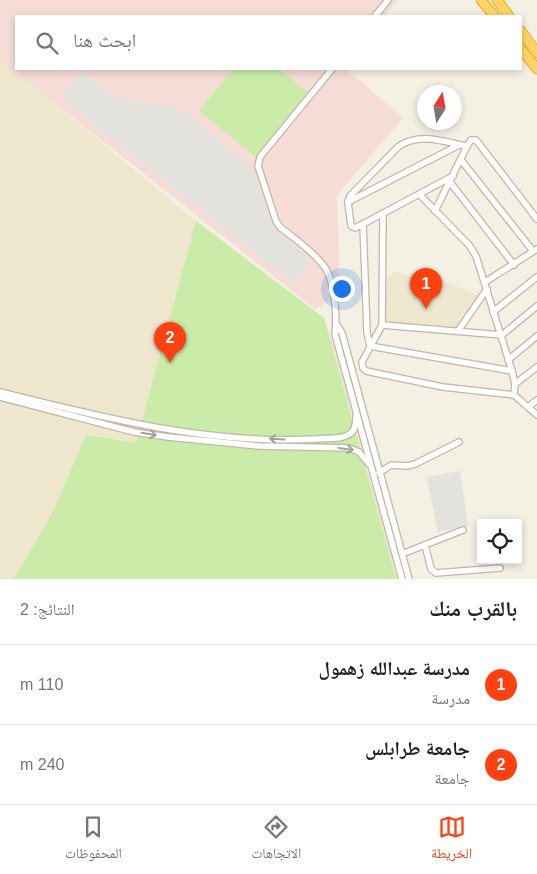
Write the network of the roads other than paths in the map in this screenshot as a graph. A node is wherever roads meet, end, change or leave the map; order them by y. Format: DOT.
graph roads {
  1 [pos="388,0"];
  2 [pos="481,0"];
  3 [pos="497,0"];
  4 [pos="376,15"];
  5 [pos="493,15"];
  6 [pos="508,15"];
  7 [pos="522,32"];
  8 [pos="522,50"];
  9 [pos="537,53"];
  10 [pos="537,69"];
  11 [pos="331,70"];
  12 [pos="459,145"];
  13 [pos="467,146"];
  14 [pos="461,160"];
  15 [pos="451,179"];
  16 [pos="420,195"];
  17 [pos="348,202"];
  18 [pos="435,211"];
  19 [pos="383,213"];
  20 [pos="537,218"];
  21 [pos="363,224"];
  22 [pos="535,250"];
  23 [pos="514,265"];
  24 [pos="537,277"];
  25 [pos="485,282"];
  26 [pos="487,289"];
  27 [pos="537,306"];
  28 [pos="493,312"];
  29 [pos="337,325"];
  30 [pos="382,325"];
  31 [pos="458,331"];
  32 [pos="502,335"];
  33 [pos="537,336"];
  34 [pos="370,346"];
  35 [pos="508,360"];
  36 [pos="537,367"];
  37 [pos="512,372"];
  38 [pos="515,384"];
  39 [pos="0,392"];
  40 [pos="514,395"];
  41 [pos="0,396"];
  42 [pos="537,400"];
  43 [pos="528,407"];
  44 [pos="356,409"];
  45 [pos="537,415"];
  46 [pos="135,424"];
  47 [pos="134,432"];
  48 [pos="325,438"];
  49 [pos="310,439"];
  50 [pos="459,442"];
  51 [pos="309,447"];
  52 [pos="326,448"];
  53 [pos="371,466"];
  54 [pos="379,473"];
  55 [pos="464,530"];
  56 [pos="425,545"];
  57 [pos="402,554"];
  58 [pos="500,568"];
  59 [pos="402,579"];
  60 [pos="410,579"];
  1 -- 4 [label="street"];
  2 -- 5 [label="highway"];
  3 -- 6 [label="highway"];
  7 -- 9 [label="highway"];
  8 -- 10 [label="highway"];
  11 -- 29 [label="street"];
  12 -- 13 [label="street"];
  12 -- 17 [label="street"];
  12 -- 17 [label="street"];
  13 -- 14 [label="street"];
  13 -- 20 [label="street"];
  14 -- 15 [label="street"];
  14 -- 22 [label="street"];
  15 -- 16 [label="street"];
  15 -- 18 [label="street"];
  15 -- 23 [label="street"];
  16 -- 18 [label="street"];
  16 -- 19 [label="street"];
  17 -- 21 [label="street"];
  18 -- 25 [label="street"];
  19 -- 21 [label="street"];
  19 -- 30 [label="street"];
  21 -- 34 [label="street"];
  22 -- 23 [label="street"];
  23 -- 25 [label="street"];
  24 -- 28 [label="street"];
  25 -- 26 [label="street"];
  26 -- 28 [label="street"];
  26 -- 31 [label="street"];
  27 -- 32 [label="street"];
  28 -- 32 [label="street"];
  29 -- 44 [label="street"];
  29 -- 54 [label="street"];
  30 -- 31 [label="street"];
  30 -- 34 [label="street"];
  31 -- 32 [label="street"];
  32 -- 35 [label="street"];
  33 -- 35 [label="street"];
  34 -- 37 [label="street"];
  34 -- 40 [label="street"];
  35 -- 37 [label="street"];
  36 -- 38 [label="street"];
  37 -- 38 [label="street"];
  38 -- 40 [label="street"];
  39 -- 46 [label="street"];
  40 -- 43 [label="street"];
  41 -- 47 [label="street"];
  42 -- 43 [label="street"];
  43 -- 45 [label="street"];
  44 -- 48 [label="street"];
  44 -- 53 [label="street"];
  46 -- 47 [label="street"];
  49 -- 46 [label="street, one-way"];
  47 -- 51 [label="street, one-way"];
  48 -- 49 [label="street"];
  48 -- 52 [label="street"];
  49 -- 51 [label="street"];
  50 -- 54 [label="street"];
  51 -- 52 [label="street"];
  52 -- 53 [label="street, one-way"];
  53 -- 59 [label="street"];
  54 -- 57 [label="street"];
  55 -- 56 [label="street"];
  56 -- 57 [label="street"];
  56 -- 58 [label="street"];
  57 -- 60 [label="street"];
}
